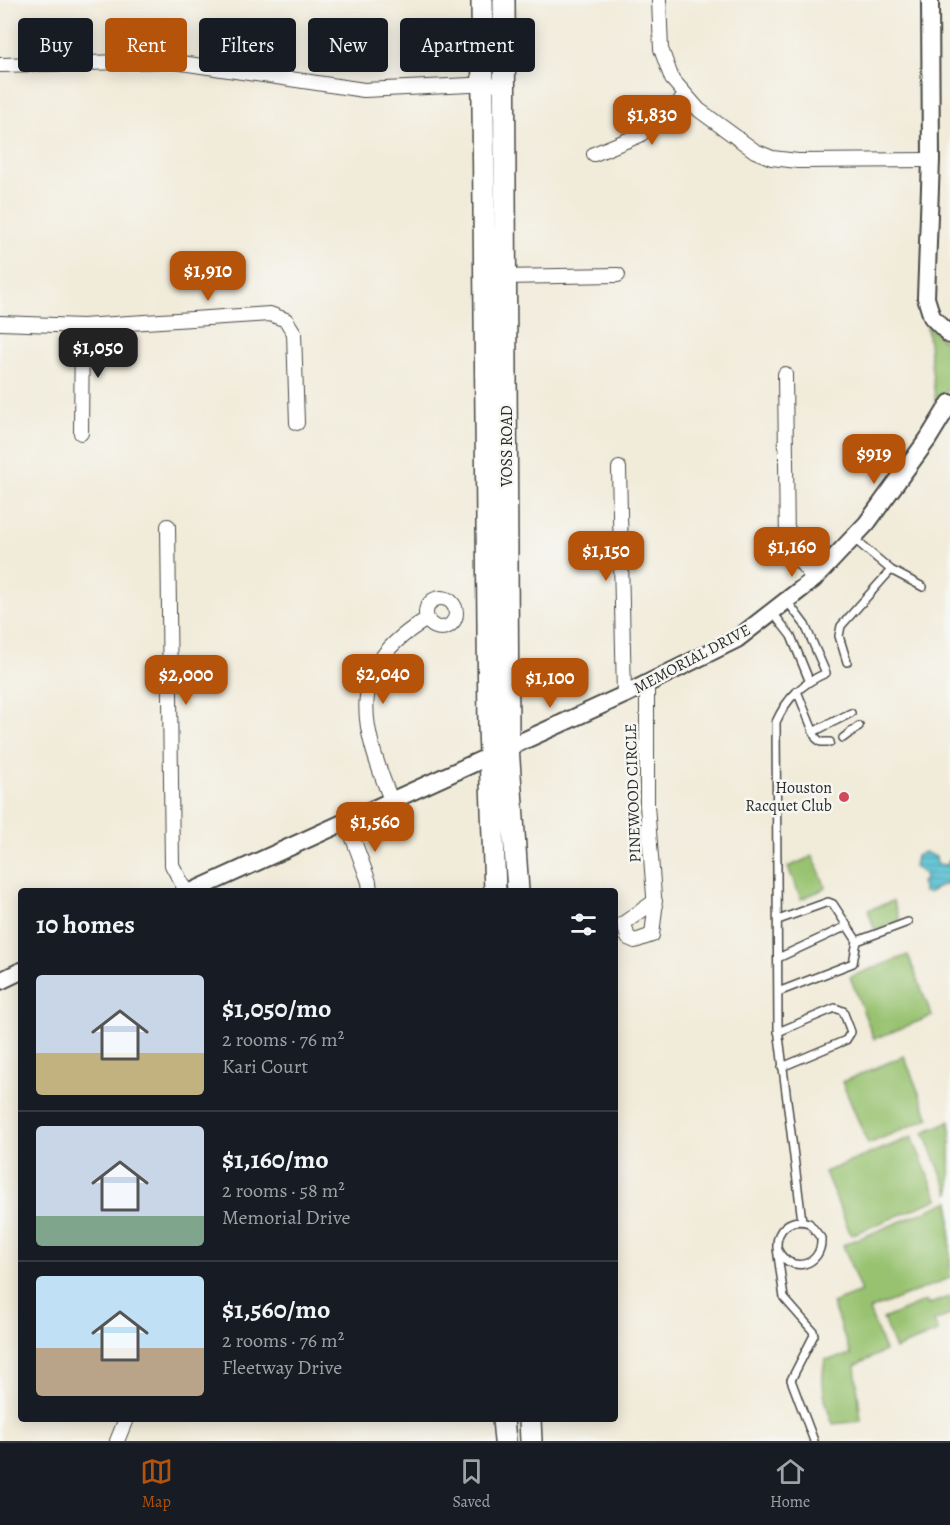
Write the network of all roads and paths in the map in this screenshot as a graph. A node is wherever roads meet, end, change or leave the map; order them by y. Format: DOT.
graph roads {
  1 [pos="482,0"];
  2 [pos="504,0"];
  3 [pos="659,0"];
  4 [pos="930,0"];
  5 [pos="0,65"];
  6 [pos="483,83"];
  7 [pos="505,84"];
  8 [pos="685,97"];
  9 [pos="594,154"];
  10 [pos="931,160"];
  11 [pos="618,275"];
  12 [pos="506,277"];
  13 [pos="483,278"];
  14 [pos="0,323"];
  15 [pos="82,326"];
  16 [pos="950,335"];
  17 [pos="785,374"];
  18 [pos="950,403"];
  19 [pos="297,423"];
  20 [pos="81,433"];
  21 [pos="619,468"];
  22 [pos="168,526"];
  23 [pos="853,538"];
  24 [pos="891,570"];
  25 [pos="814,579"];
  26 [pos="923,587"];
  27 [pos="787,601"];
  28 [pos="773,613"];
  29 [pos="427,619"];
  30 [pos="847,662"];
  31 [pos="809,680"];
  32 [pos="647,684"];
  33 [pos="797,691"];
  34 [pos="624,695"];
  35 [pos="851,713"];
  36 [pos="859,726"];
  37 [pos="813,732"];
  38 [pos="843,738"];
  39 [pos="830,742"];
  40 [pos="499,750"];
  41 [pos="391,800"];
  42 [pos="347,822"];
  43 [pos="184,888"];
  44 [pos="200,888"];
  45 [pos="370,888"];
  46 [pos="495,888"];
  47 [pos="518,888"];
  48 [pos="655,901"];
  49 [pos="778,920"];
  50 [pos="908,922"];
  51 [pos="847,926"];
  52 [pos="857,941"];
  53 [pos="778,957"];
  54 [pos="18,972"];
  55 [pos="0,981"];
  56 [pos="778,992"];
  57 [pos="778,1032"];
  58 [pos="782,1066"];
  59 [pos="802,1221"];
  60 [pos="777,1248"];
  61 [pos="125,1422"];
  62 [pos="503,1422"];
  63 [pos="530,1422"];
  64 [pos="117,1441"];
  65 [pos="505,1441"];
  66 [pos="531,1441"];
  67 [pos="814,1441"];
  1 -- 6 [label="main road, VOSS ROAD"];
  2 -- 7 [label="main road, VOSS ROAD"];
  3 -- 8 [label="street"];
  4 -- 10 [label="street"];
  5 -- 6 [label="street"];
  6 -- 7 [label="street"];
  6 -- 13 [label="main road, VOSS ROAD"];
  7 -- 12 [label="main road, VOSS ROAD"];
  8 -- 9 [label="street"];
  8 -- 10 [label="street"];
  10 -- 16 [label="street"];
  11 -- 12 [label="street"];
  12 -- 13 [label="street"];
  12 -- 40 [label="main road, VOSS ROAD"];
  13 -- 40 [label="main road, VOSS ROAD"];
  14 -- 15 [label="street"];
  15 -- 19 [label="street"];
  15 -- 20 [label="street"];
  17 -- 25 [label="street"];
  18 -- 23 [label="street, MEMORIAL DRIVE"];
  21 -- 34 [label="street"];
  22 -- 43 [label="street"];
  23 -- 24 [label="lane"];
  23 -- 25 [label="street, MEMORIAL DRIVE"];
  24 -- 26 [label="lane"];
  24 -- 30 [label="lane"];
  25 -- 27 [label="street, MEMORIAL DRIVE"];
  27 -- 28 [label="street, MEMORIAL DRIVE"];
  27 -- 31 [label="lane"];
  28 -- 31 [label="lane"];
  28 -- 32 [label="street, MEMORIAL DRIVE"];
  29 -- 41 [label="street"];
  31 -- 33 [label="lane"];
  32 -- 34 [label="street, MEMORIAL DRIVE"];
  32 -- 48 [label="street, PINEWOOD CIRCLE"];
  33 -- 37 [label="lane"];
  33 -- 49 [label="lane"];
  34 -- 40 [label="street, MEMORIAL DRIVE"];
  35 -- 37 [label="lane"];
  36 -- 38 [label="lane"];
  37 -- 39 [label="lane"];
  40 -- 41 [label="street, MEMORIAL DRIVE"];
  40 -- 46 [label="main road, VOSS ROAD"];
  40 -- 47 [label="main road, VOSS ROAD"];
  41 -- 42 [label="street, MEMORIAL DRIVE"];
  42 -- 44 [label="street, MEMORIAL DRIVE"];
  42 -- 45 [label="street"];
  49 -- 51 [label="lane"];
  49 -- 53 [label="lane"];
  50 -- 52 [label="lane"];
  51 -- 52 [label="lane"];
  51 -- 53 [label="lane"];
  52 -- 56 [label="lane"];
  53 -- 56 [label="lane"];
  54 -- 55 [label="street"];
  56 -- 57 [label="lane"];
  57 -- 58 [label="lane"];
  57 -- 58 [label="lane"];
  58 -- 59 [label="lane"];
  59 -- 60 [label="lane"];
  59 -- 60 [label="lane"];
  60 -- 67 [label="lane"];
  61 -- 64 [label="street"];
  62 -- 65 [label="main road"];
  63 -- 66 [label="main road"];
}
